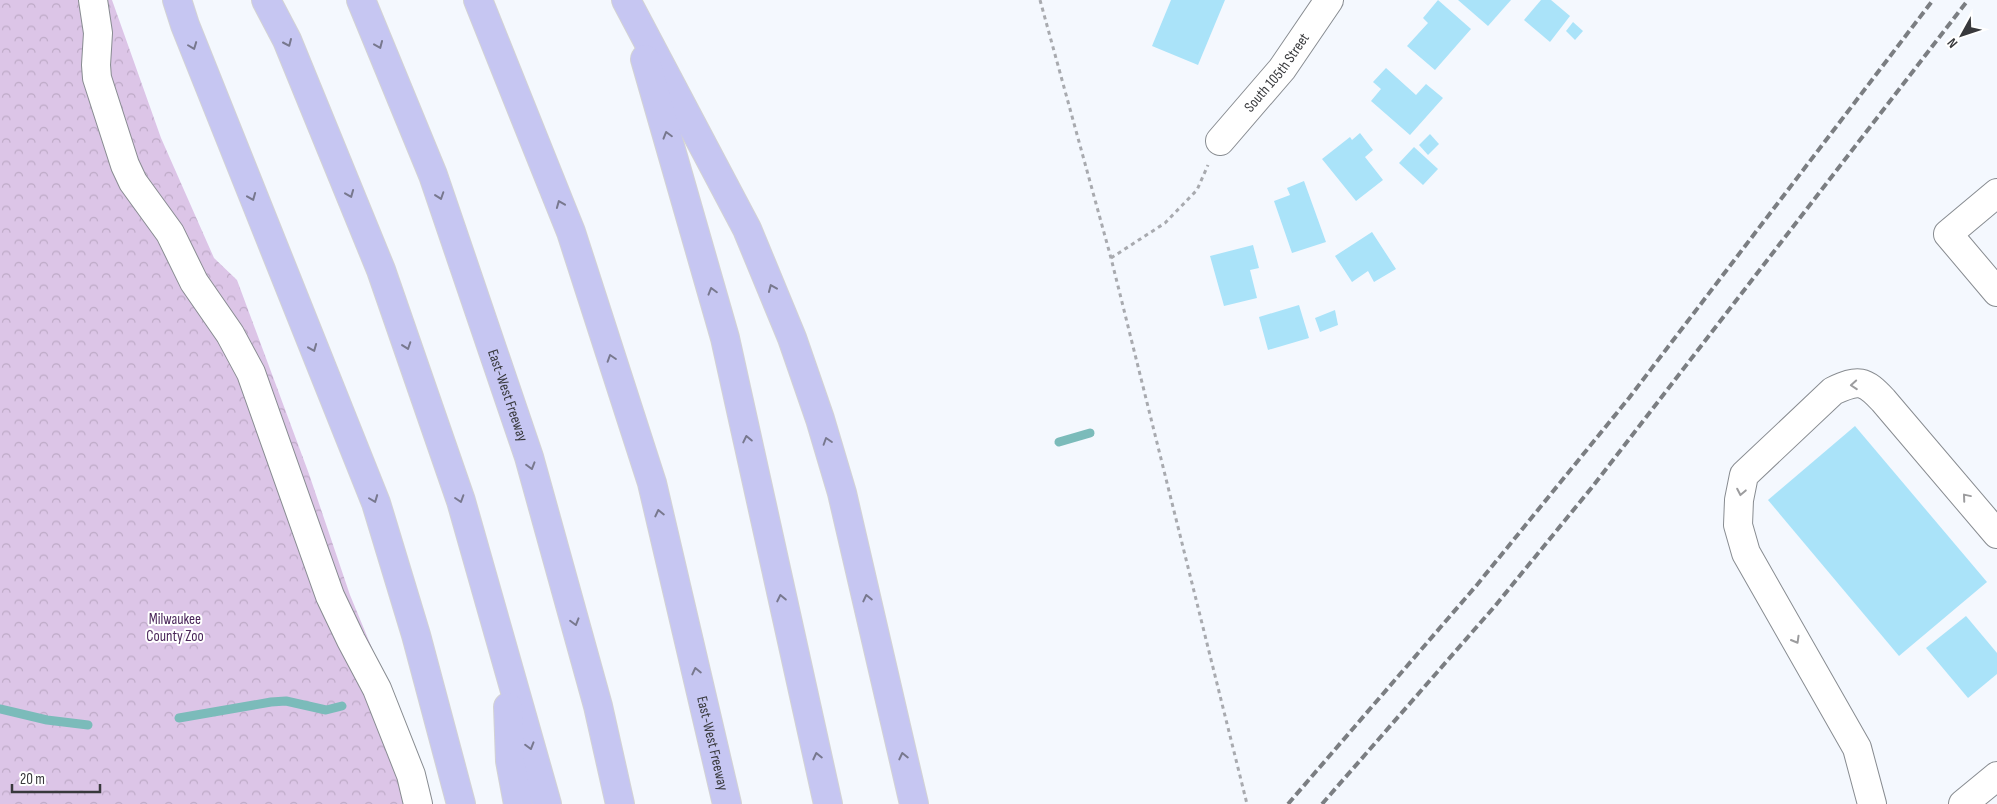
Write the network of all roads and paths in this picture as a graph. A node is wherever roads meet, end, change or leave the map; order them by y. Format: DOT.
graph roads {
  1 [pos="93,0"];
  2 [pos="177,0"];
  3 [pos="266,0"];
  4 [pos="361,0"];
  5 [pos="478,0"];
  6 [pos="621,0"];
  7 [pos="626,0"];
  8 [pos="1040,0"];
  9 [pos="1329,0"];
  10 [pos="1220,141"];
  11 [pos="1997,193"];
  12 [pos="1112,258"];
  13 [pos="1997,292"];
  14 [pos="1997,534"];
  15 [pos="506,666"];
  16 [pos="1997,776"];
  17 [pos="418,804"];
  18 [pos="461,804"];
  19 [pos="518,804"];
  20 [pos="547,804"];
  21 [pos="620,804"];
  22 [pos="727,804"];
  23 [pos="828,804"];
  24 [pos="914,804"];
  25 [pos="1247,804"];
  26 [pos="1872,804"];
  27 [pos="1963,804"];
  1 -- 17 [label="street"];
  2 -- 18 [label="highway, one-way"];
  3 -- 15 [label="highway, one-way"];
  4 -- 21 [label="highway, East-West Freeway, one-way"];
  22 -- 5 [label="highway, East-West Freeway, one-way"];
  23 -- 6 [label="highway, one-way"];
  24 -- 7 [label="highway, one-way"];
  8 -- 12 [label="path"];
  9 -- 10 [label="street, South 105th Street"];
  10 -- 12 [label="path"];
  11 -- 13 [label="street"];
  12 -- 25 [label="path"];
  14 -- 26 [label="street, one-way"];
  15 -- 19 [label="highway"];
  15 -- 20 [label="highway, one-way"];
  16 -- 27 [label="street"];
}
